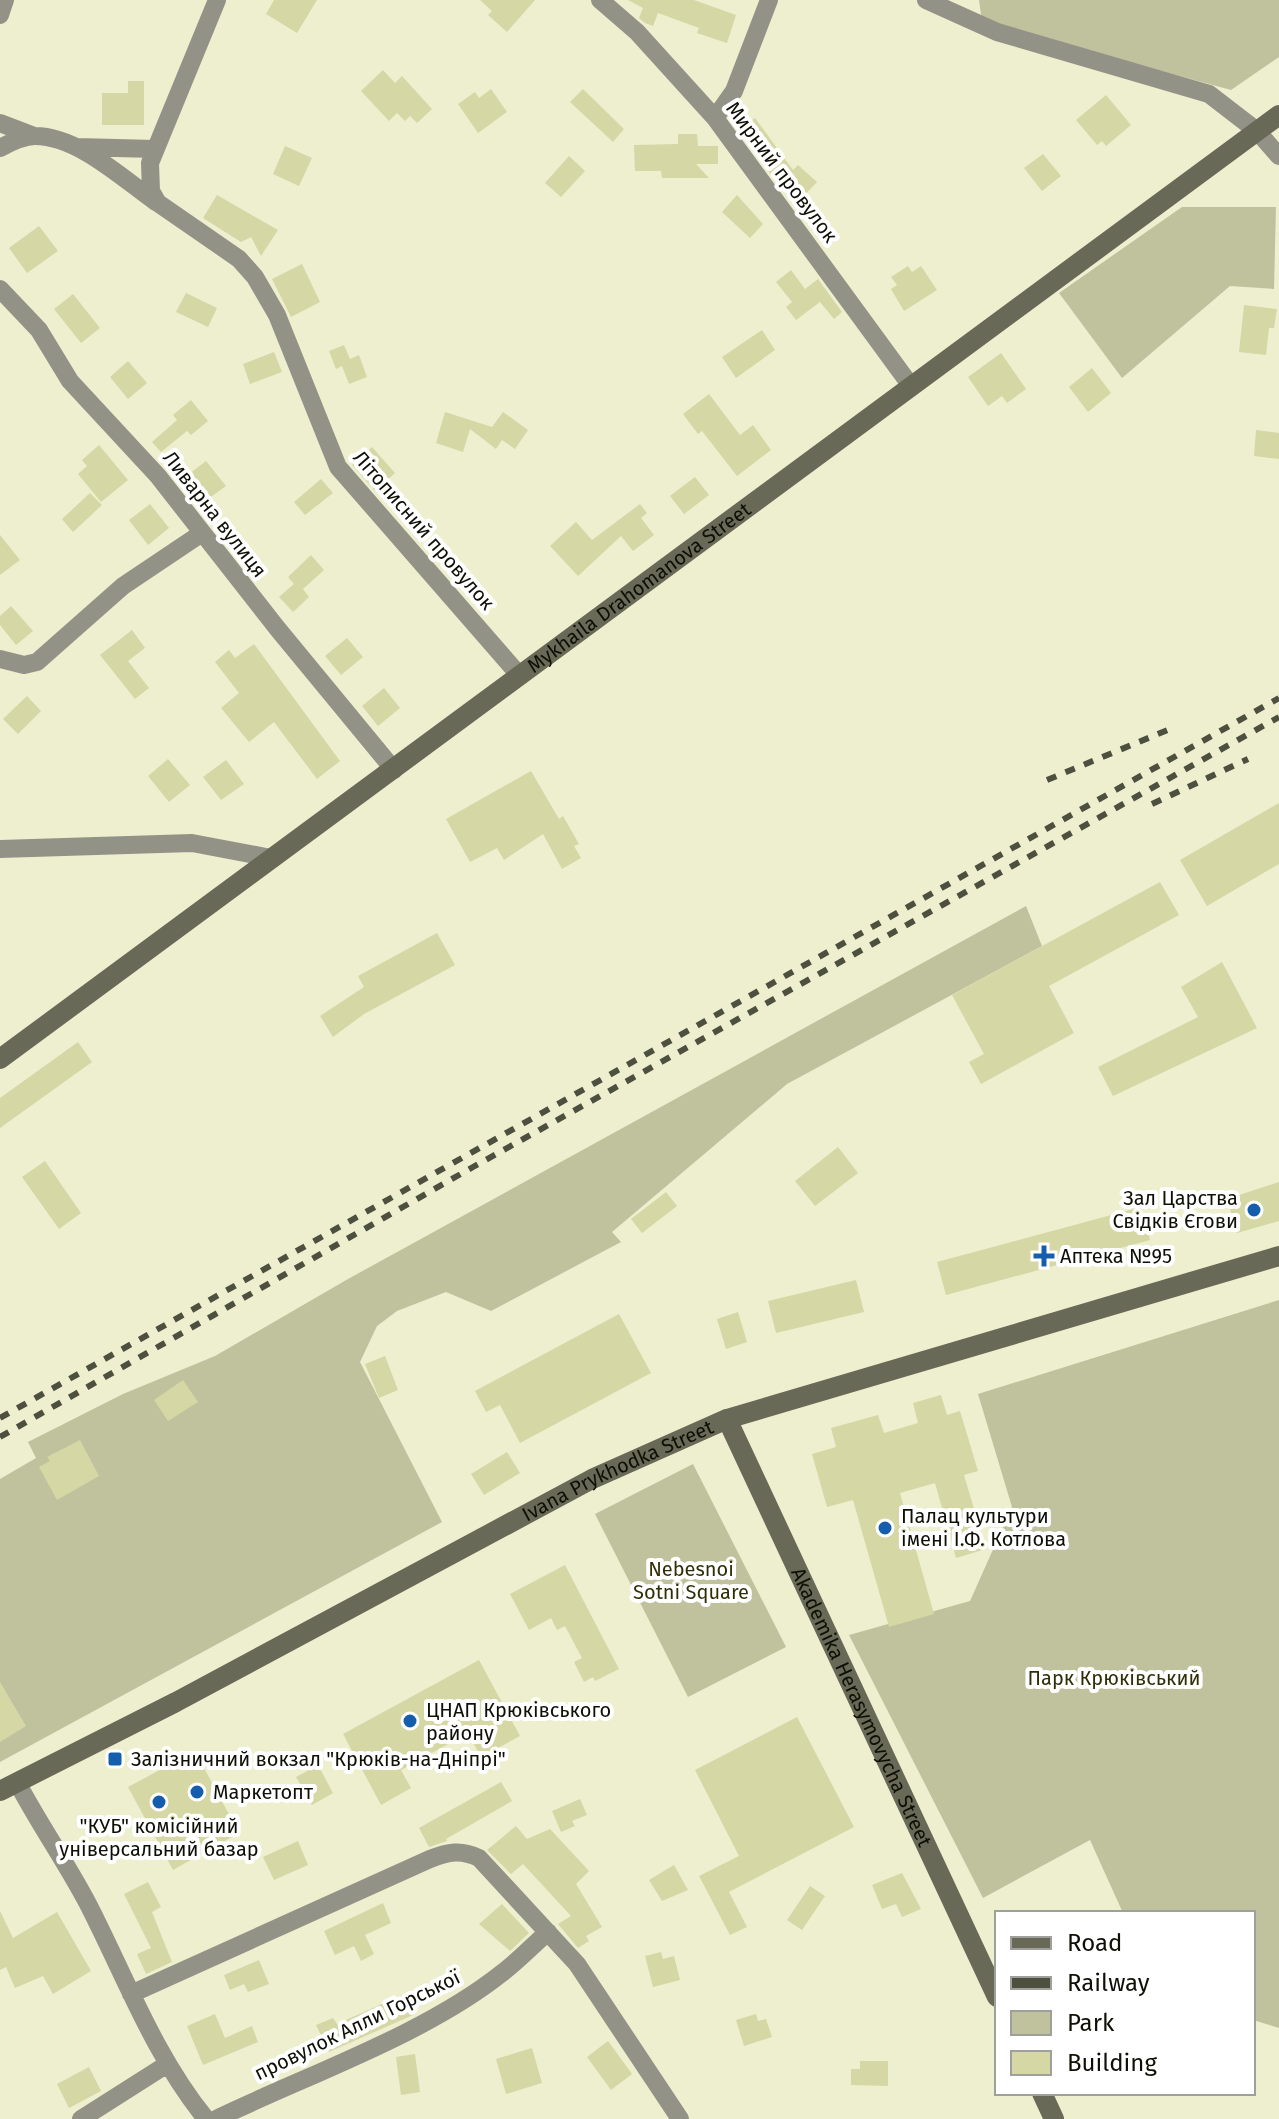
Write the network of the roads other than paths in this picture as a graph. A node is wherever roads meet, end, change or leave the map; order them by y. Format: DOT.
graph roads {
  1 [pos="5,0"];
  2 [pos="217,0"];
  3 [pos="600,0"];
  4 [pos="769,0"];
  5 [pos="926,0"];
  6 [pos="0,15"];
  7 [pos="1279,115"];
  8 [pos="715,118"];
  9 [pos="0,123"];
  10 [pos="1257,131"];
  11 [pos="34,136"];
  12 [pos="75,147"];
  13 [pos="0,148"];
  14 [pos="155,149"];
  15 [pos="1279,156"];
  16 [pos="158,203"];
  17 [pos="1,292"];
  18 [pos="911,386"];
  19 [pos="202,533"];
  20 [pos="0,659"];
  21 [pos="520,676"];
  22 [pos="394,770"];
  23 [pos="0,849"];
  24 [pos="271,858"];
  25 [pos="0,1059"];
  26 [pos="1279,1256"];
  27 [pos="727,1419"];
  28 [pos="8,1786"];
  29 [pos="548,1932"];
  30 [pos="995,1993"];
  31 [pos="131,1994"];
  32 [pos="166,2065"];
  33 [pos="1043,2095"];
  34 [pos="81,2119"];
  35 [pos="206,2119"];
  36 [pos="216,2119"];
  37 [pos="680,2119"];
  38 [pos="1054,2119"];
  1 -- 6 [label="street"];
  2 -- 14 [label="street"];
  3 -- 8 [label="street, Мирний провулок"];
  4 -- 8 [label="street"];
  5 -- 10 [label="street"];
  7 -- 10 [label="main road, Mykhaila Drahomanova Street"];
  8 -- 18 [label="street, Мирний провулок"];
  9 -- 11 [label="street"];
  10 -- 15 [label="street"];
  10 -- 18 [label="main road, Mykhaila Drahomanova Street"];
  11 -- 12 [label="street"];
  11 -- 13 [label="street"];
  12 -- 14 [label="street"];
  12 -- 16 [label="street, Літописний провулок"];
  14 -- 16 [label="street"];
  16 -- 21 [label="street, Літописний провулок"];
  17 -- 19 [label="street, Ливарна вулиця"];
  18 -- 21 [label="main road, Mykhaila Drahomanova Street"];
  19 -- 20 [label="street"];
  19 -- 22 [label="street, Ливарна вулиця"];
  21 -- 22 [label="main road, Mykhaila Drahomanova Street"];
  22 -- 24 [label="main road, Mykhaila Drahomanova Street"];
  23 -- 24 [label="street"];
  24 -- 25 [label="main road, Mykhaila Drahomanova Street"];
  26 -- 27 [label="main road, Ivana Prykhodka Street"];
  27 -- 28 [label="main road, Ivana Prykhodka Street"];
  27 -- 30 [label="main road, Akademika Herasymovycha Street"];
  28 -- 31 [label="street"];
  29 -- 31 [label="street"];
  29 -- 36 [label="street, провулок Алли Горської"];
  29 -- 37 [label="street"];
  31 -- 32 [label="street"];
  32 -- 34 [label="street"];
  32 -- 35 [label="street"];
  33 -- 38 [label="main road"];
}
